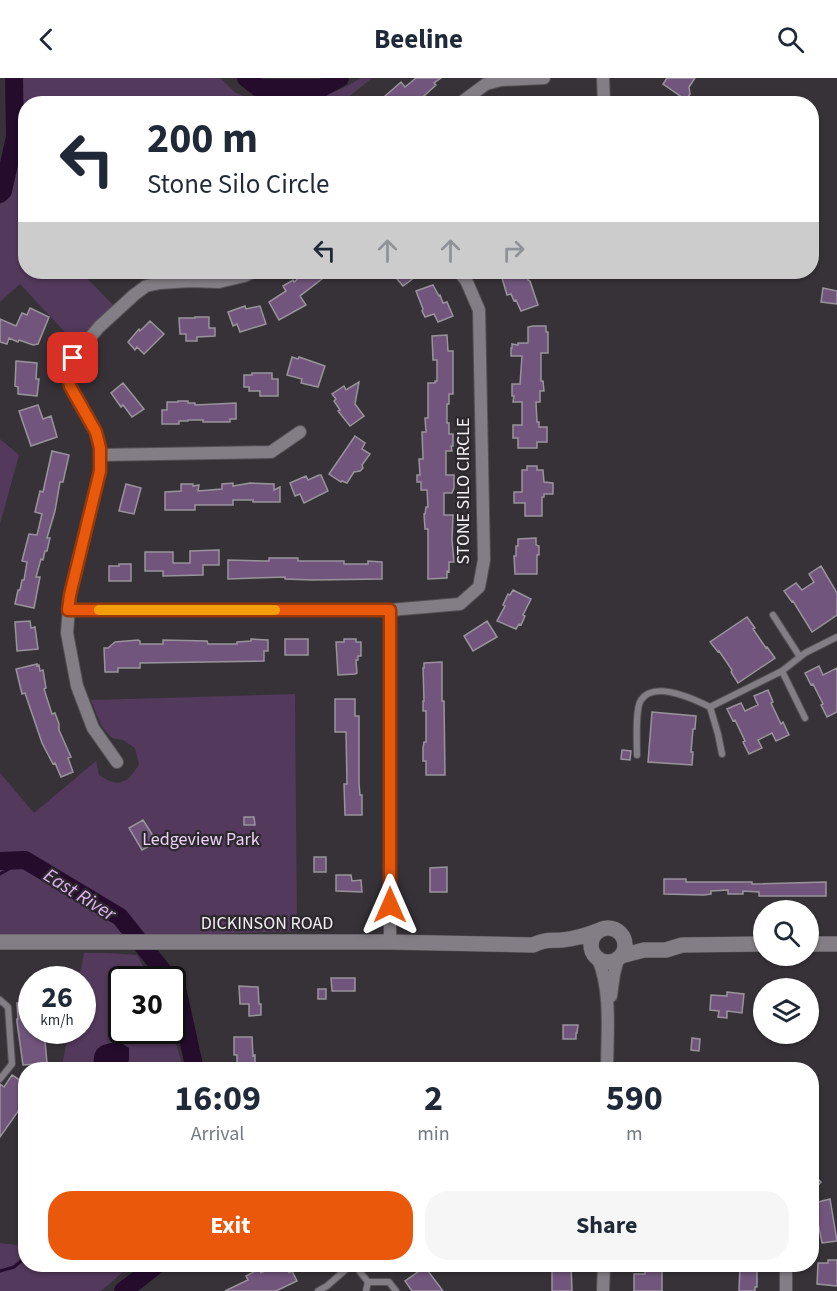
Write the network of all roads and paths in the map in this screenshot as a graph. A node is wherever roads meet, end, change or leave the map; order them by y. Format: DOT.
graph roads {
  1 [pos="544,78"];
  2 [pos="603,78"];
  3 [pos="470,96"];
  4 [pos="604,96"];
  5 [pos="232,279"];
  6 [pos="465,279"];
  7 [pos="300,432"];
  8 [pos="100,455"];
  9 [pos="68,610"];
  10 [pos="390,610"];
  11 [pos="773,615"];
  12 [pos="837,637"];
  13 [pos="800,657"];
  14 [pos="782,671"];
  15 [pos="710,707"];
  16 [pos="805,718"];
  17 [pos="722,754"];
  18 [pos="637,755"];
  19 [pos="117,762"];
  20 [pos="600,930"];
  21 [pos="617,930"];
  22 [pos="0,942"];
  23 [pos="390,942"];
  24 [pos="753,944"];
  25 [pos="819,944"];
  26 [pos="837,944"];
  27 [pos="533,945"];
  28 [pos="682,945"];
  29 [pos="596,957"];
  30 [pos="620,958"];
  31 [pos="0,1000"];
  32 [pos="608,1015"];
  33 [pos="607,1062"];
  34 [pos="0,1079"];
  35 [pos="344,1272"];
  36 [pos="360,1272"];
  37 [pos="604,1272"];
  38 [pos="786,1272"];
  39 [pos="368,1282"];
  40 [pos="318,1291"];
  41 [pos="366,1291"];
  42 [pos="396,1291"];
  43 [pos="603,1291"];
  44 [pos="786,1291"];
  1 -- 3 [label="street"];
  2 -- 4 [label="street"];
  5 -- 8 [label="street"];
  6 -- 10 [label="street, STONE SILO CIRCLE"];
  7 -- 8 [label="street"];
  8 -- 9 [label="street"];
  9 -- 10 [label="street, STONE SILO CIRCLE"];
  9 -- 19 [label="street"];
  10 -- 23 [label="street"];
  11 -- 13 [label="lane"];
  12 -- 13 [label="lane"];
  13 -- 14 [label="lane"];
  14 -- 15 [label="lane"];
  14 -- 16 [label="lane"];
  15 -- 17 [label="lane"];
  15 -- 18 [label="lane"];
  20 -- 21 [label="street"];
  20 -- 27 [label="street, DICKINSON ROAD"];
  20 -- 29 [label="street"];
  21 -- 28 [label="street"];
  21 -- 30 [label="street"];
  22 -- 23 [label="street, DICKINSON ROAD"];
  23 -- 27 [label="street, DICKINSON ROAD"];
  24 -- 28 [label="street"];
  25 -- 26 [label="street"];
  27 -- 29 [label="street, DICKINSON ROAD"];
  28 -- 30 [label="street"];
  29 -- 30 [label="street"];
  29 -- 32 [label="street"];
  30 -- 32 [label="street"];
  31 -- 34 [label="lane"];
  32 -- 33 [label="street"];
  35 -- 40 [label="lane"];
  36 -- 39 [label="lane"];
  37 -- 43 [label="street"];
  38 -- 44 [label="street"];
  39 -- 41 [label="lane"];
  39 -- 42 [label="lane"];
}
